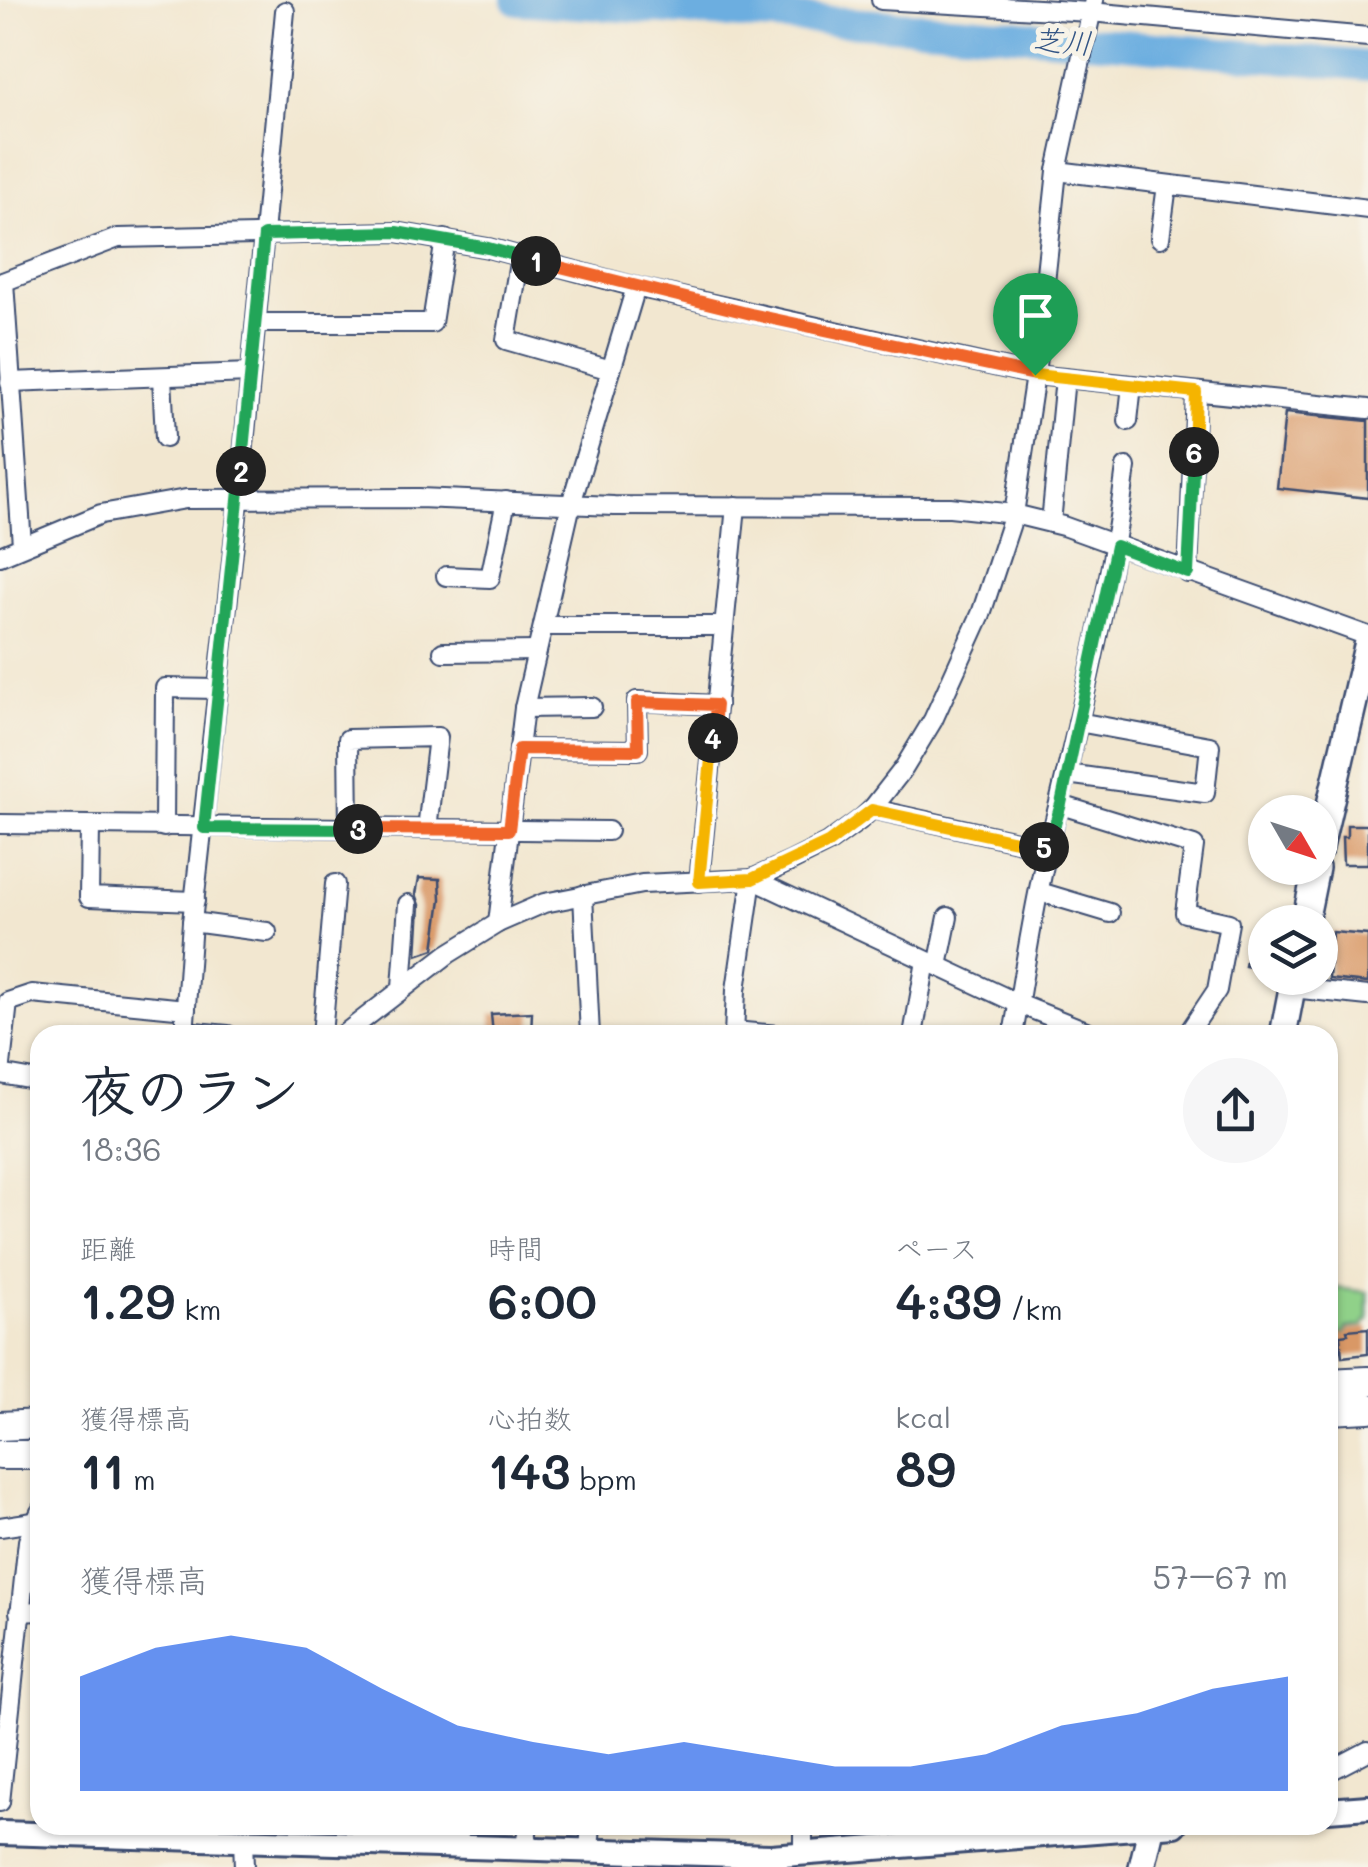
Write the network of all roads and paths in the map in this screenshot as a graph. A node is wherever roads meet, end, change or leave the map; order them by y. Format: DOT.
graph roads {
  1 [pos="881,0"];
  2 [pos="1090,10"];
  3 [pos="285,11"];
  4 [pos="1368,37"];
  5 [pos="1057,171"];
  6 [pos="1167,185"];
  7 [pos="1368,209"];
  8 [pos="264,235"];
  9 [pos="1160,238"];
  10 [pos="445,240"];
  11 [pos="520,257"];
  12 [pos="2,283"];
  13 [pos="636,287"];
  14 [pos="256,323"];
  15 [pos="611,370"];
  16 [pos="250,373"];
  17 [pos="1035,375"];
  18 [pos="162,377"];
  19 [pos="1064,378"];
  20 [pos="10,382"];
  21 [pos="1132,385"];
  22 [pos="1196,392"];
  23 [pos="1368,409"];
  24 [pos="1128,421"];
  25 [pos="166,438"];
  26 [pos="7,443"];
  27 [pos="1126,467"];
  28 [pos="239,498"];
  29 [pos="506,501"];
  30 [pos="571,504"];
  31 [pos="736,506"];
  32 [pos="1014,514"];
  33 [pos="1051,524"];
  34 [pos="22,545"];
  35 [pos="1116,546"];
  36 [pos="0,556"];
  37 [pos="1188,573"];
  38 [pos="446,576"];
  39 [pos="543,626"];
  40 [pos="724,626"];
  41 [pos="1368,639"];
  42 [pos="443,652"];
  43 [pos="537,652"];
  44 [pos="217,689"];
  45 [pos="716,705"];
  46 [pos="524,708"];
  47 [pos="592,708"];
  48 [pos="1078,722"];
  49 [pos="519,749"];
  50 [pos="1068,774"];
  51 [pos="1332,795"];
  52 [pos="1061,804"];
  53 [pos="872,810"];
  54 [pos="0,824"];
  55 [pos="90,826"];
  56 [pos="164,827"];
  57 [pos="204,828"];
  58 [pos="349,829"];
  59 [pos="427,829"];
  60 [pos="509,830"];
  61 [pos="608,831"];
  62 [pos="1048,848"];
  63 [pos="752,879"];
  64 [pos="699,882"];
  65 [pos="335,884"];
  66 [pos="1040,892"];
  67 [pos="583,895"];
  68 [pos="195,902"];
  69 [pos="408,904"];
  70 [pos="1110,912"];
  71 [pos="948,917"];
  72 [pos="192,922"];
  73 [pos="498,923"];
  74 [pos="267,932"];
  75 [pos="932,963"];
  76 [pos="402,986"];
  77 [pos="1338,991"];
  78 [pos="1291,995"];
  79 [pos="1368,996"];
  80 [pos="1019,1004"];
  81 [pos="186,1010"];
  82 [pos="185,1025"];
  83 [pos="323,1025"];
  84 [pos="355,1025"];
  85 [pos="590,1025"];
  86 [pos="735,1025"];
  87 [pos="915,1025"];
  88 [pos="1015,1025"];
  89 [pos="1071,1025"];
  90 [pos="1194,1025"];
  91 [pos="1286,1025"];
  92 [pos="30,1079"];
  93 [pos="1368,1381"];
  94 [pos="1338,1382"];
  95 [pos="30,1424"];
  96 [pos="0,1426"];
  97 [pos="0,1455"];
  98 [pos="30,1455"];
  99 [pos="30,1520"];
  100 [pos="0,1526"];
  101 [pos="30,1558"];
  102 [pos="30,1611"];
  103 [pos="19,1612"];
  104 [pos="1368,1751"];
  105 [pos="1338,1767"];
  106 [pos="0,1802"];
  107 [pos="1368,1807"];
  108 [pos="1338,1809"];
  109 [pos="0,1833"];
  110 [pos="30,1833"];
  111 [pos="191,1835"];
  112 [pos="590,1835"];
  113 [pos="803,1835"];
  114 [pos="1155,1835"];
  115 [pos="458,1836"];
  116 [pos="917,1836"];
  117 [pos="527,1837"];
  118 [pos="243,1840"];
  119 [pos="589,1850"];
  120 [pos="804,1854"];
  121 [pos="244,1867"];
  122 [pos="1142,1867"];
  1 -- 2 [label="street"];
  2 -- 4 [label="street"];
  2 -- 5 [label="street"];
  3 -- 8 [label="street"];
  5 -- 6 [label="street"];
  5 -- 17 [label="street"];
  6 -- 7 [label="street"];
  6 -- 9 [label="street"];
  8 -- 10 [label="street"];
  8 -- 12 [label="street"];
  8 -- 14 [label="street"];
  10 -- 11 [label="street"];
  10 -- 14 [label="street"];
  11 -- 13 [label="street"];
  11 -- 15 [label="street"];
  12 -- 20 [label="street"];
  13 -- 15 [label="street"];
  13 -- 17 [label="street"];
  14 -- 16 [label="street"];
  15 -- 30 [label="street"];
  16 -- 18 [label="street"];
  16 -- 28 [label="street"];
  17 -- 19 [label="street"];
  17 -- 32 [label="street"];
  18 -- 20 [label="street"];
  18 -- 25 [label="street"];
  19 -- 21 [label="street"];
  19 -- 33 [label="street"];
  20 -- 26 [label="street"];
  21 -- 22 [label="street"];
  21 -- 24 [label="street"];
  22 -- 23 [label="street"];
  22 -- 37 [label="street"];
  26 -- 34 [label="street"];
  27 -- 35 [label="street"];
  28 -- 29 [label="street"];
  28 -- 34 [label="street"];
  28 -- 44 [label="street"];
  29 -- 30 [label="street"];
  29 -- 38 [label="street"];
  30 -- 31 [label="street"];
  30 -- 39 [label="street"];
  31 -- 32 [label="street"];
  31 -- 40 [label="street"];
  32 -- 33 [label="street"];
  32 -- 53 [label="street"];
  33 -- 35 [label="street"];
  34 -- 36 [label="street"];
  35 -- 37 [label="street"];
  35 -- 48 [label="street"];
  37 -- 41 [label="street"];
  39 -- 40 [label="street"];
  39 -- 43 [label="street"];
  40 -- 45 [label="street"];
  41 -- 51 [label="main road"];
  42 -- 43 [label="street"];
  43 -- 46 [label="street"];
  44 -- 56 [label="street"];
  44 -- 57 [label="street"];
  45 -- 49 [label="street"];
  45 -- 64 [label="street"];
  46 -- 47 [label="street"];
  46 -- 49 [label="street"];
  48 -- 50 [label="street"];
  48 -- 50 [label="street"];
  49 -- 60 [label="street"];
  50 -- 52 [label="street"];
  52 -- 62 [label="street"];
  52 -- 90 [label="street"];
  53 -- 62 [label="street"];
  53 -- 63 [label="street"];
  54 -- 55 [label="street"];
  55 -- 56 [label="street"];
  55 -- 68 [label="street"];
  56 -- 57 [label="street"];
  57 -- 58 [label="street"];
  57 -- 68 [label="street"];
  58 -- 59 [label="street"];
  58 -- 59 [label="street"];
  59 -- 60 [label="street"];
  60 -- 61 [label="street"];
  60 -- 73 [label="street"];
  62 -- 66 [label="street"];
  63 -- 64 [label="street"];
  63 -- 75 [label="street"];
  63 -- 86 [label="street"];
  64 -- 67 [label="street"];
  65 -- 83 [label="street"];
  66 -- 70 [label="street"];
  66 -- 80 [label="street"];
  67 -- 73 [label="street"];
  67 -- 85 [label="street"];
  68 -- 72 [label="street"];
  69 -- 76 [label="street"];
  71 -- 75 [label="street"];
  72 -- 74 [label="street"];
  72 -- 81 [label="street"];
  73 -- 76 [label="street"];
  75 -- 80 [label="street"];
  75 -- 87 [label="street"];
  76 -- 84 [label="street"];
  77 -- 79 [label="street"];
  78 -- 91 [label="main road"];
  80 -- 88 [label="street"];
  80 -- 89 [label="street"];
  81 -- 82 [label="street"];
  81 -- 92 [label="street"];
  93 -- 94 [label="main road"];
  95 -- 96 [label="main road"];
  97 -- 98 [label="main road"];
  99 -- 100 [label="street"];
  101 -- 103 [label="street"];
  102 -- 103 [label="street"];
  103 -- 106 [label="street"];
  104 -- 105 [label="street"];
  107 -- 108 [label="street"];
  109 -- 110 [label="street"];
  111 -- 118 [label="street"];
  112 -- 119 [label="street"];
  113 -- 120 [label="street"];
  114 -- 122 [label="main road"];
  115 -- 117 [label="street"];
  115 -- 118 [label="street"];
  116 -- 120 [label="street"];
  117 -- 119 [label="street"];
  118 -- 121 [label="street"];
  119 -- 120 [label="street"];
}
